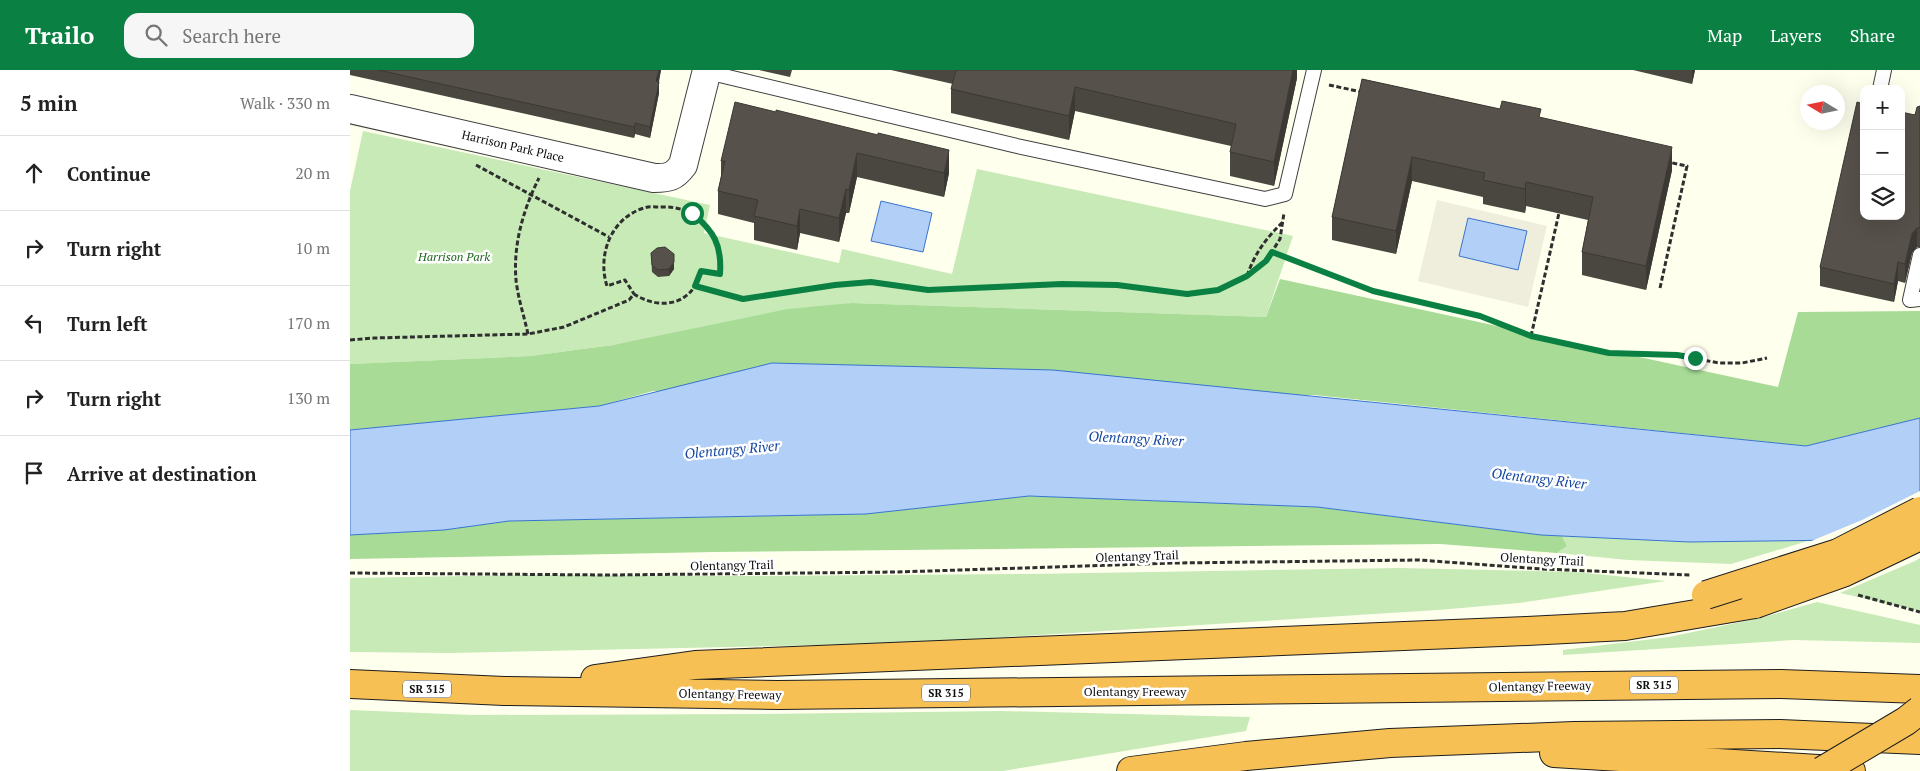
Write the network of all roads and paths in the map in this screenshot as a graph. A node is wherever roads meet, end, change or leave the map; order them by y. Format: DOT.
graph roads {
  1 [pos="1314,70"];
  2 [pos="1884,70"];
  3 [pos="707,71"];
  4 [pos="1881,85"];
  5 [pos="1371,94"];
  6 [pos="350,109"];
  7 [pos="1659,159"];
  8 [pos="471,163"];
  9 [pos="539,178"];
  10 [pos="1285,194"];
  11 [pos="530,195"];
  12 [pos="1559,214"];
  13 [pos="1284,221"];
  14 [pos="610,237"];
  15 [pos="1272,252"];
  16 [pos="1920,255"];
  17 [pos="1247,276"];
  18 [pos="695,286"];
  19 [pos="1660,288"];
  20 [pos="634,294"];
  21 [pos="1920,299"];
  22 [pos="528,334"];
  23 [pos="1531,336"];
  24 [pos="350,340"];
  25 [pos="1767,358"];
  26 [pos="1920,511"];
  27 [pos="1920,536"];
  28 [pos="350,573"];
  29 [pos="1699,585"];
  30 [pos="1850,592"];
  31 [pos="1920,612"];
  32 [pos="1527,631"];
  33 [pos="350,684"];
  34 [pos="1920,689"];
  35 [pos="504,691"];
  36 [pos="1920,710"];
  37 [pos="1920,740"];
  38 [pos="1390,743"];
  39 [pos="1131,771"];
  40 [pos="1822,771"];
  41 [pos="1852,771"];
  1 -- 5 [label="path"];
  1 -- 10 [label="lane"];
  2 -- 4 [label="lane"];
  3 -- 6 [label="street, Harrison Park Place"];
  3 -- 10 [label="lane"];
  7 -- 19 [label="path"];
  8 -- 11 [label="path"];
  9 -- 11 [label="path"];
  10 -- 13 [label="path"];
  11 -- 14 [label="path"];
  11 -- 22 [label="path"];
  12 -- 23 [label="path"];
  13 -- 15 [label="path"];
  13 -- 17 [label="path"];
  14 -- 18 [label="path"];
  14 -- 20 [label="path"];
  15 -- 17 [label="path"];
  15 -- 23 [label="path"];
  16 -- 21 [label="lane"];
  17 -- 18 [label="path"];
  18 -- 20 [label="path"];
  20 -- 22 [label="path"];
  22 -- 24 [label="path"];
  23 -- 25 [label="path"];
  26 -- 29 [label="highway, bridge"];
  27 -- 32 [label="highway, bridge"];
  28 -- 29 [label="path, Olentangy Trail"];
  29 -- 32 [label="highway"];
  30 -- 31 [label="path"];
  32 -- 35 [label="highway"];
  33 -- 35 [label="highway, Olentangy Freeway / SR 315"];
  34 -- 35 [label="highway, Olentangy Freeway / SR 315"];
  36 -- 40 [label="highway, bridge"];
  37 -- 38 [label="highway"];
  38 -- 39 [label="highway"];
  38 -- 41 [label="highway"];
}
